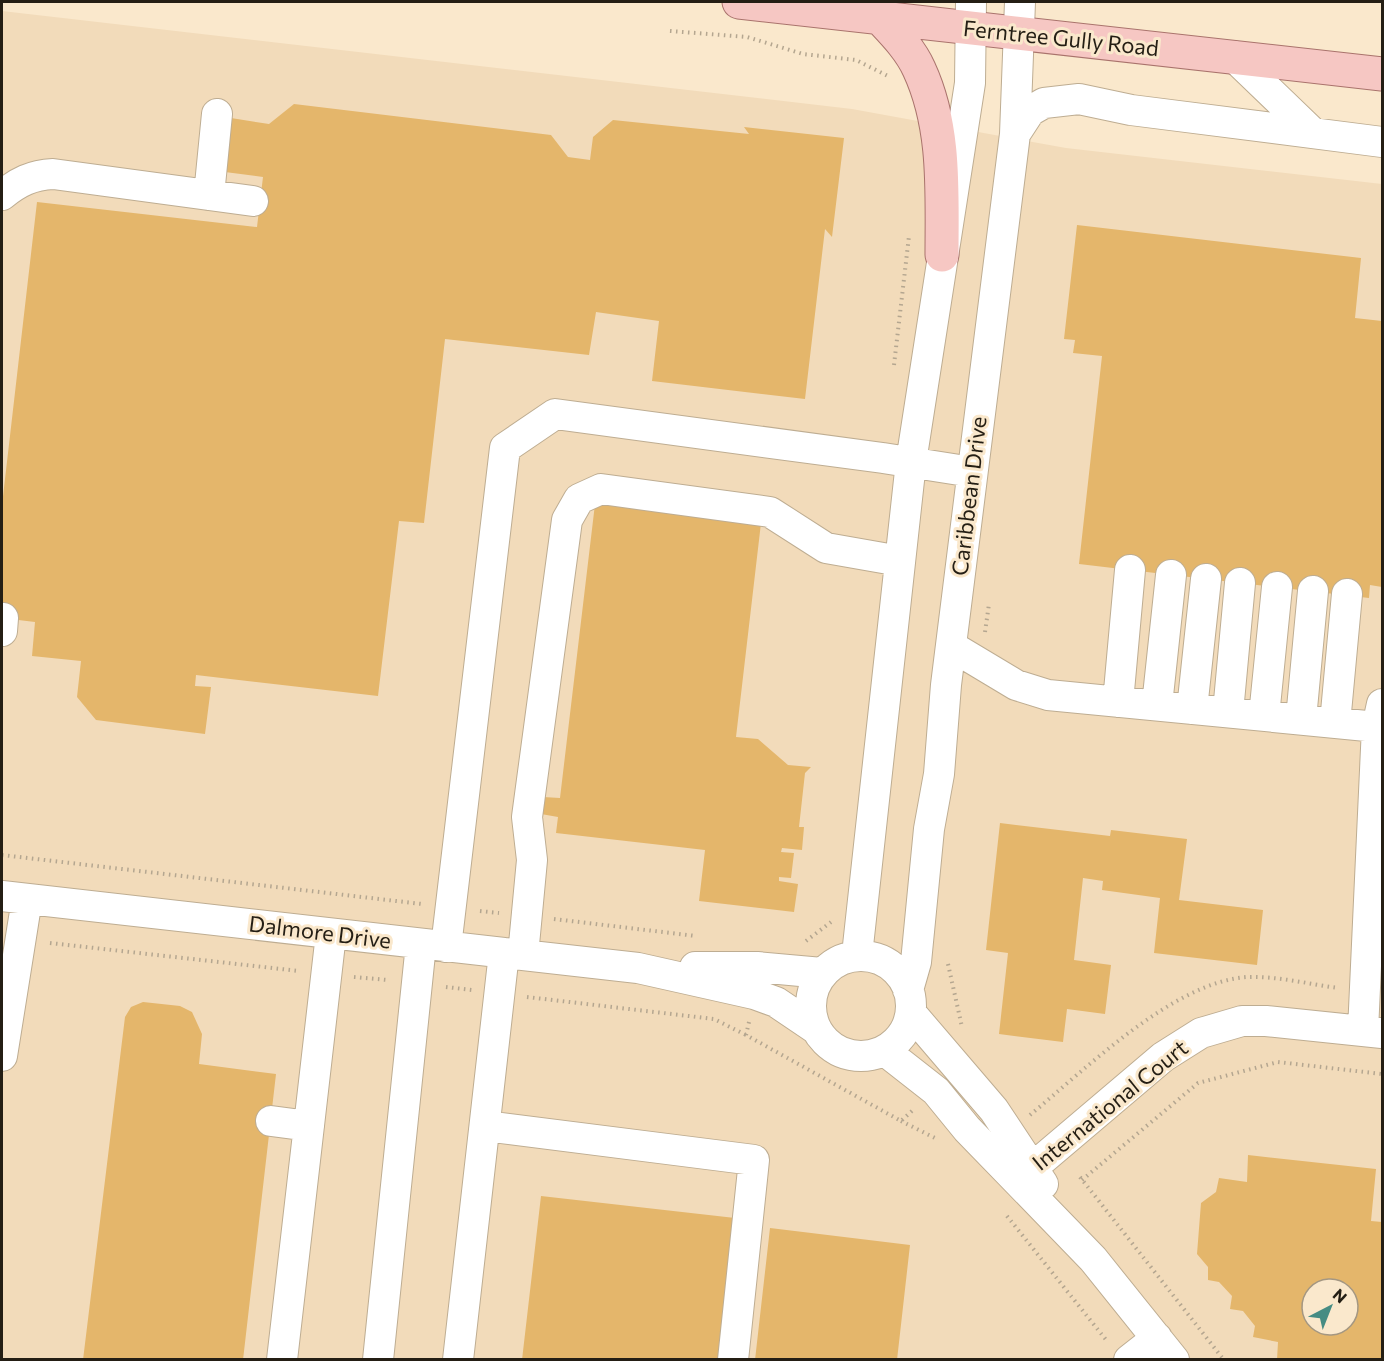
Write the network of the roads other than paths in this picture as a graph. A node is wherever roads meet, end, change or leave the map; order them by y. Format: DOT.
graph roads {
  1 [pos="739,2"];
  2 [pos="970,14"];
  3 [pos="1019,17"];
  4 [pos="880,18"];
  5 [pos="1233,56"];
  6 [pos="1383,74"];
  7 [pos="217,114"];
  8 [pos="1015,134"];
  9 [pos="1313,134"];
  10 [pos="1383,142"];
  11 [pos="2,195"];
  12 [pos="209,195"];
  13 [pos="253,201"];
  14 [pos="942,255"];
  15 [pos="911,462"];
  16 [pos="972,472"];
  17 [pos="900,561"];
  18 [pos="1130,570"];
  19 [pos="1171,575"];
  20 [pos="1206,579"];
  21 [pos="1240,583"];
  22 [pos="1277,587"];
  23 [pos="1313,591"];
  24 [pos="1347,594"];
  25 [pos="951,646"];
  26 [pos="1118,702"];
  27 [pos="1157,705"];
  28 [pos="1192,709"];
  29 [pos="1227,712"];
  30 [pos="1380,715"];
  31 [pos="1264,716"];
  32 [pos="1301,719"];
  33 [pos="1335,723"];
  34 [pos="14,897"];
  35 [pos="331,934"];
  36 [pos="433,945"];
  37 [pos="514,954"];
  38 [pos="857,955"];
  39 [pos="638,968"];
  40 [pos="822,973"];
  41 [pos="910,1002"];
  42 [pos="816,1029"];
  43 [pos="1373,1032"];
  44 [pos="885,1051"];
  45 [pos="2,1056"];
  46 [pos="271,1121"];
  47 [pos="309,1126"];
  48 [pos="485,1126"];
  49 [pos="1025,1173"];
  50 [pos="1166,1349"];
  51 [pos="1118,1351"];
  52 [pos="282,1359"];
  53 [pos="378,1359"];
  54 [pos="458,1359"];
  55 [pos="733,1359"];
  1 -- 4 [label="main road, Ferntree Gully Road"];
  2 -- 3 [label="main road, Ferntree Gully Road"];
  2 -- 4 [label="main road, Ferntree Gully Road"];
  2 -- 14 [label="street"];
  3 -- 5 [label="main road, Ferntree Gully Road"];
  3 -- 8 [label="street, Caribbean Drive"];
  4 -- 14 [label="main road"];
  5 -- 6 [label="main road, Ferntree Gully Road"];
  5 -- 9 [label="street"];
  7 -- 12 [label="street"];
  8 -- 9 [label="street"];
  8 -- 16 [label="street, Caribbean Drive"];
  9 -- 10 [label="street"];
  11 -- 12 [label="street"];
  12 -- 13 [label="street"];
  14 -- 15 [label="street"];
  15 -- 16 [label="street"];
  15 -- 17 [label="street"];
  15 -- 36 [label="street"];
  16 -- 25 [label="street, Caribbean Drive"];
  17 -- 37 [label="street"];
  17 -- 38 [label="street"];
  18 -- 26 [label="street"];
  19 -- 27 [label="street"];
  20 -- 28 [label="street"];
  21 -- 29 [label="street"];
  22 -- 31 [label="street"];
  23 -- 32 [label="street"];
  24 -- 33 [label="street"];
  25 -- 26 [label="street"];
  25 -- 41 [label="street, Caribbean Drive"];
  26 -- 27 [label="street"];
  27 -- 28 [label="street"];
  28 -- 29 [label="street"];
  29 -- 31 [label="street"];
  30 -- 33 [label="street"];
  30 -- 43 [label="street"];
  31 -- 32 [label="street"];
  32 -- 33 [label="street"];
  34 -- 35 [label="street, Dalmore Drive"];
  34 -- 45 [label="street"];
  35 -- 36 [label="street, Dalmore Drive"];
  35 -- 47 [label="street"];
  36 -- 37 [label="street, Dalmore Drive"];
  36 -- 53 [label="street"];
  37 -- 39 [label="street, Dalmore Drive"];
  37 -- 48 [label="street"];
  38 -- 40 [label="street"];
  38 -- 41 [label="street"];
  39 -- 40 [label="street, Dalmore Drive"];
  39 -- 42 [label="street, Dalmore Drive"];
  40 -- 42 [label="street"];
  41 -- 44 [label="street"];
  41 -- 49 [label="street"];
  42 -- 44 [label="street"];
  43 -- 49 [label="street, International Court"];
  44 -- 49 [label="street"];
  46 -- 47 [label="street"];
  47 -- 52 [label="street"];
  48 -- 54 [label="street"];
  48 -- 55 [label="street"];
  49 -- 50 [label="street"];
  50 -- 51 [label="street"];
}
